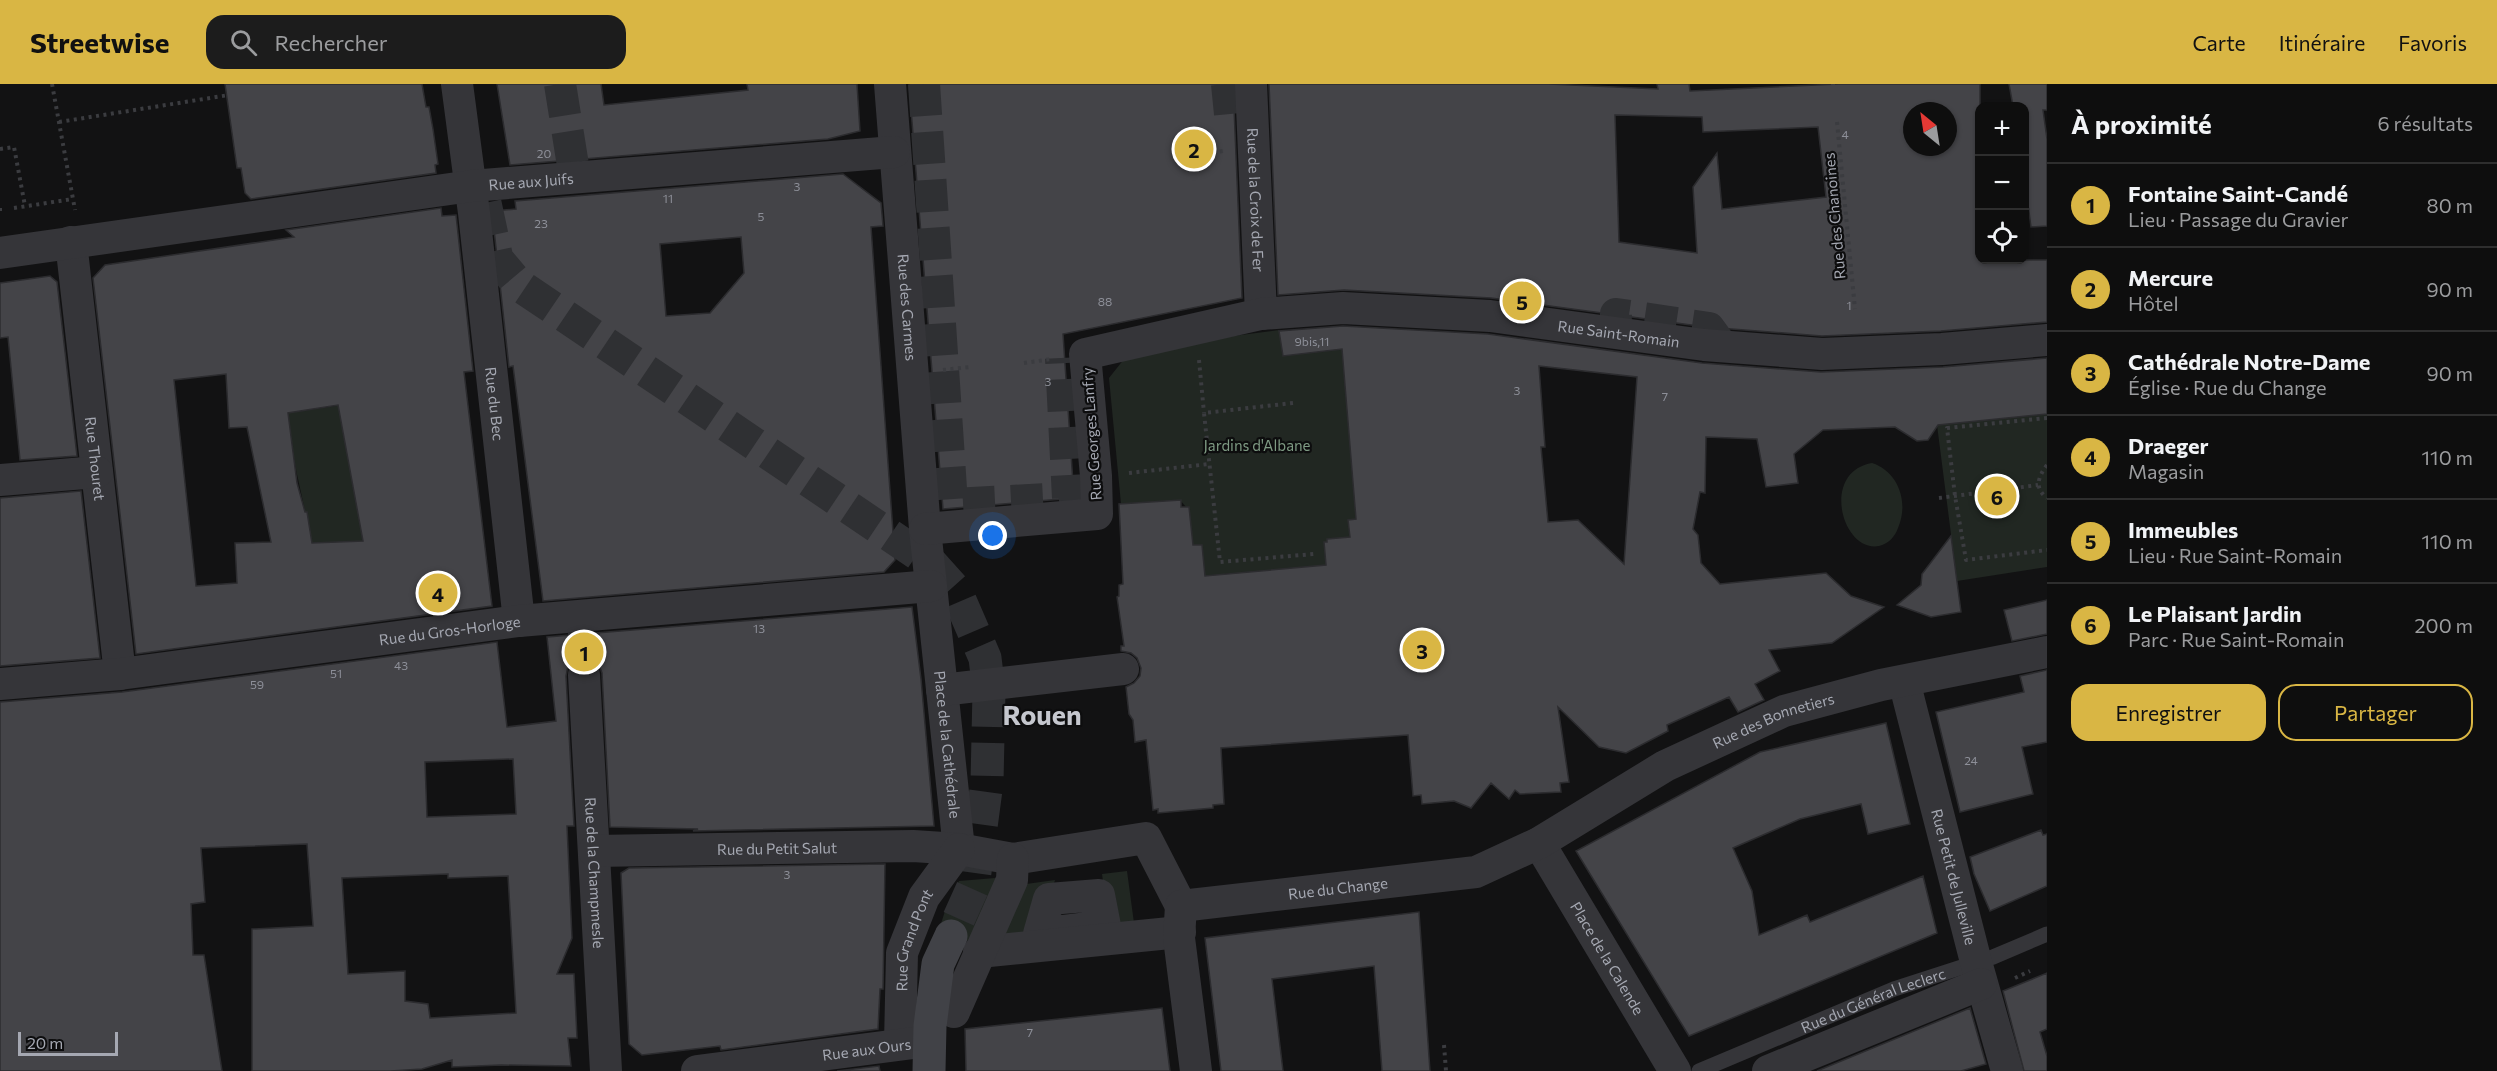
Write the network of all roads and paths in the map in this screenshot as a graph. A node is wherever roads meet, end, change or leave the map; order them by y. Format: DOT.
graph roads {
  1 [pos="52,84"];
  2 [pos="457,84"];
  3 [pos="890,84"];
  4 [pos="1251,84"];
  5 [pos="229,95"];
  6 [pos="59,122"];
  7 [pos="1837,122"];
  8 [pos="0,149"];
  9 [pos="1230,150"];
  10 [pos="894,152"];
  11 [pos="1205,154"];
  12 [pos="471,186"];
  13 [pos="25,206"];
  14 [pos="14,208"];
  15 [pos="75,225"];
  16 [pos="0,253"];
  17 [pos="1855,309"];
  18 [pos="1261,314"];
  19 [pos="1196,329"];
  20 [pos="2047,340"];
  21 [pos="1071,356"];
  22 [pos="1024,363"];
  23 [pos="1293,403"];
  24 [pos="1204,413"];
  25 [pos="2047,418"];
  26 [pos="1209,464"];
  27 [pos="2047,465"];
  28 [pos="97,472"];
  29 [pos="1096,476"];
  30 [pos="0,480"];
  31 [pos="2038,485"];
  32 [pos="1955,496"];
  33 [pos="1939,498"];
  34 [pos="2047,498"];
  35 [pos="925,529"];
  36 [pos="2047,550"];
  37 [pos="1314,554"];
  38 [pos="931,586"];
  39 [pos="519,621"];
  40 [pos="2047,652"];
  41 [pos="1123,669"];
  42 [pos="120,674"];
  43 [pos="584,675"];
  44 [pos="1904,681"];
  45 [pos="0,684"];
  46 [pos="942,690"];
  47 [pos="1532,847"];
  48 [pos="959,849"];
  49 [pos="594,851"];
  50 [pos="1013,859"];
  51 [pos="1180,925"];
  52 [pos="2047,934"];
  53 [pos="951,936"];
  54 [pos="979,952"];
  55 [pos="2038,968"];
  56 [pos="1989,975"];
  57 [pos="954,1012"];
  58 [pos="1444,1045"];
  59 [pos="919,1052"];
  60 [pos="606,1071"];
  61 [pos="697,1071"];
  62 [pos="1196,1071"];
  63 [pos="1446,1071"];
  64 [pos="1675,1071"];
  65 [pos="1699,1071"];
  66 [pos="1768,1071"];
  67 [pos="2007,1071"];
  1 -- 6 [label="path"];
  2 -- 12 [label="street, Rue du Bec"];
  3 -- 10 [label="street, Rue des Carmes"];
  4 -- 18 [label="street, Rue de la Croix de Fer"];
  5 -- 6 [label="path"];
  6 -- 15 [label="path"];
  7 -- 17 [label="path, Rue des Chanoines"];
  8 -- 13 [label="path"];
  9 -- 11 [label="path"];
  10 -- 12 [label="street, Rue aux Juifs"];
  10 -- 35 [label="street, Rue des Carmes"];
  12 -- 15 [label="street, Rue aux Juifs"];
  12 -- 39 [label="street, Rue du Bec"];
  13 -- 14 [label="path"];
  13 -- 15 [label="path"];
  15 -- 16 [label="street, Rue aux Juifs"];
  15 -- 28 [label="street, Rue Thouret"];
  18 -- 19 [label="street, Rue Saint-Romain"];
  18 -- 20 [label="street, Rue Saint-Romain"];
  19 -- 21 [label="street, Rue Saint-Romain"];
  19 -- 24 [label="path"];
  21 -- 22 [label="path"];
  21 -- 29 [label="street, Rue Georges Lanfry"];
  23 -- 24 [label="path"];
  24 -- 26 [label="path"];
  25 -- 32 [label="path"];
  26 -- 29 [label="path"];
  26 -- 37 [label="path"];
  27 -- 31 [label="path"];
  28 -- 30 [label="street"];
  28 -- 42 [label="street, Rue Thouret"];
  29 -- 35 [label="street, Rue Georges Lanfry"];
  31 -- 32 [label="path"];
  31 -- 34 [label="path"];
  32 -- 33 [label="path"];
  32 -- 36 [label="path"];
  35 -- 38 [label="street, Place de la Cathédrale"];
  38 -- 39 [label="street, Rue du Gros-Horloge"];
  38 -- 46 [label="street, Place de la Cathédrale"];
  39 -- 42 [label="street, Rue du Gros-Horloge"];
  40 -- 44 [label="street, Rue des Bonnetiers"];
  41 -- 46 [label="street"];
  42 -- 45 [label="street, Rue du Gros-Horloge"];
  43 -- 49 [label="street, Rue de la Champmesle"];
  44 -- 47 [label="street, Rue des Bonnetiers"];
  44 -- 56 [label="street, Rue Petit de Julleville"];
  46 -- 48 [label="street, Place de la Cathédrale"];
  47 -- 51 [label="street, Rue du Change"];
  47 -- 64 [label="street, Place de la Calende"];
  48 -- 49 [label="street, Rue du Petit Salut"];
  48 -- 50 [label="street"];
  48 -- 59 [label="street, Rue Grand Pont"];
  49 -- 60 [label="street, Rue de la Champmesle"];
  50 -- 51 [label="street"];
  50 -- 54 [label="street"];
  51 -- 54 [label="street"];
  51 -- 62 [label="street"];
  52 -- 56 [label="lane, Rue du Général Leclerc"];
  53 -- 59 [label="street, Rue Grand Pont"];
  54 -- 57 [label="street"];
  55 -- 56 [label="path"];
  56 -- 65 [label="lane, Rue du Général Leclerc"];
  56 -- 66 [label="street, Rue du Général Leclerc"];
  56 -- 67 [label="street, Rue Petit de Julleville"];
  58 -- 63 [label="path"];
  59 -- 61 [label="street, Rue aux Ours"];
}
